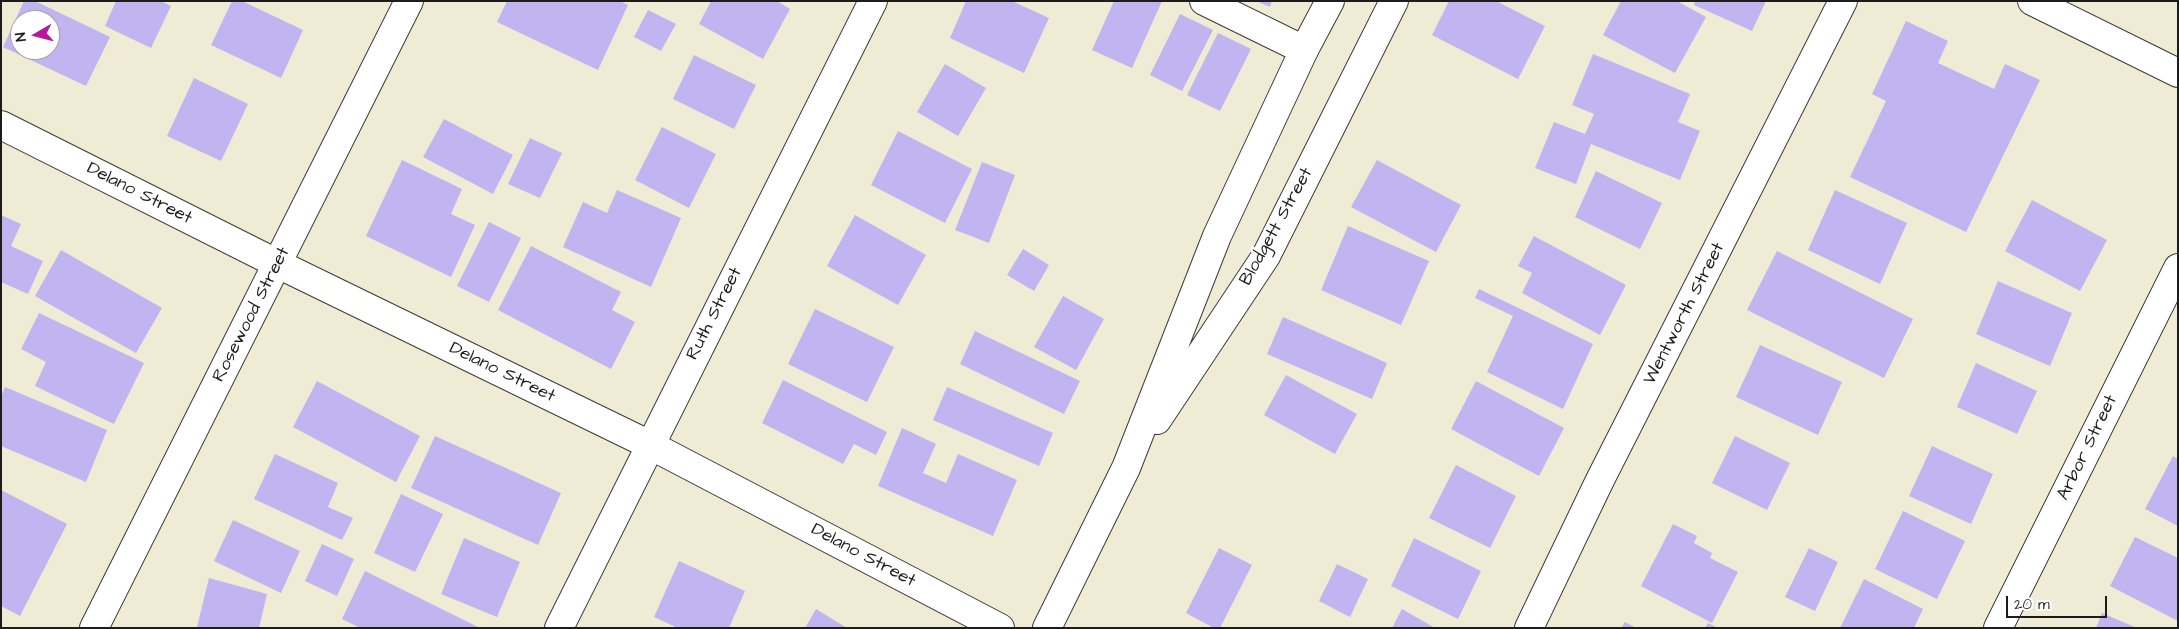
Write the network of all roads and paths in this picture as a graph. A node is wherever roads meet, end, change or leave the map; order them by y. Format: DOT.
graph roads {
  1 [pos="409,1"];
  2 [pos="873,1"];
  3 [pos="1204,1"];
  4 [pos="1330,1"];
  5 [pos="1394,1"];
  6 [pos="1844,1"];
  7 [pos="2032,1"];
  8 [pos="1304,50"];
  9 [pos="2178,73"];
  10 [pos="1,125"];
  11 [pos="278,264"];
  12 [pos="2178,268"];
  13 [pos="650,445"];
  14 [pos="1126,468"];
  15 [pos="94,628"];
  16 [pos="558,628"];
  17 [pos="1000,628"];
  18 [pos="1046,628"];
  19 [pos="1529,628"];
  20 [pos="1998,628"];
  1 -- 11 [label="street, Rosewood Street"];
  2 -- 13 [label="street, Ruth Street"];
  3 -- 8 [label="street"];
  4 -- 8 [label="street, Blodgett Street"];
  5 -- 14 [label="street, Blodgett Street"];
  6 -- 19 [label="street, Wentworth Street"];
  7 -- 9 [label="street"];
  8 -- 14 [label="street, Blodgett Street"];
  10 -- 11 [label="street, Delano Street"];
  11 -- 13 [label="street, Delano Street"];
  11 -- 15 [label="street, Rosewood Street"];
  12 -- 20 [label="street, Arbor Street"];
  13 -- 16 [label="street, Ruth Street"];
  13 -- 17 [label="street, Delano Street"];
  14 -- 18 [label="street, Blodgett Street"];
}
